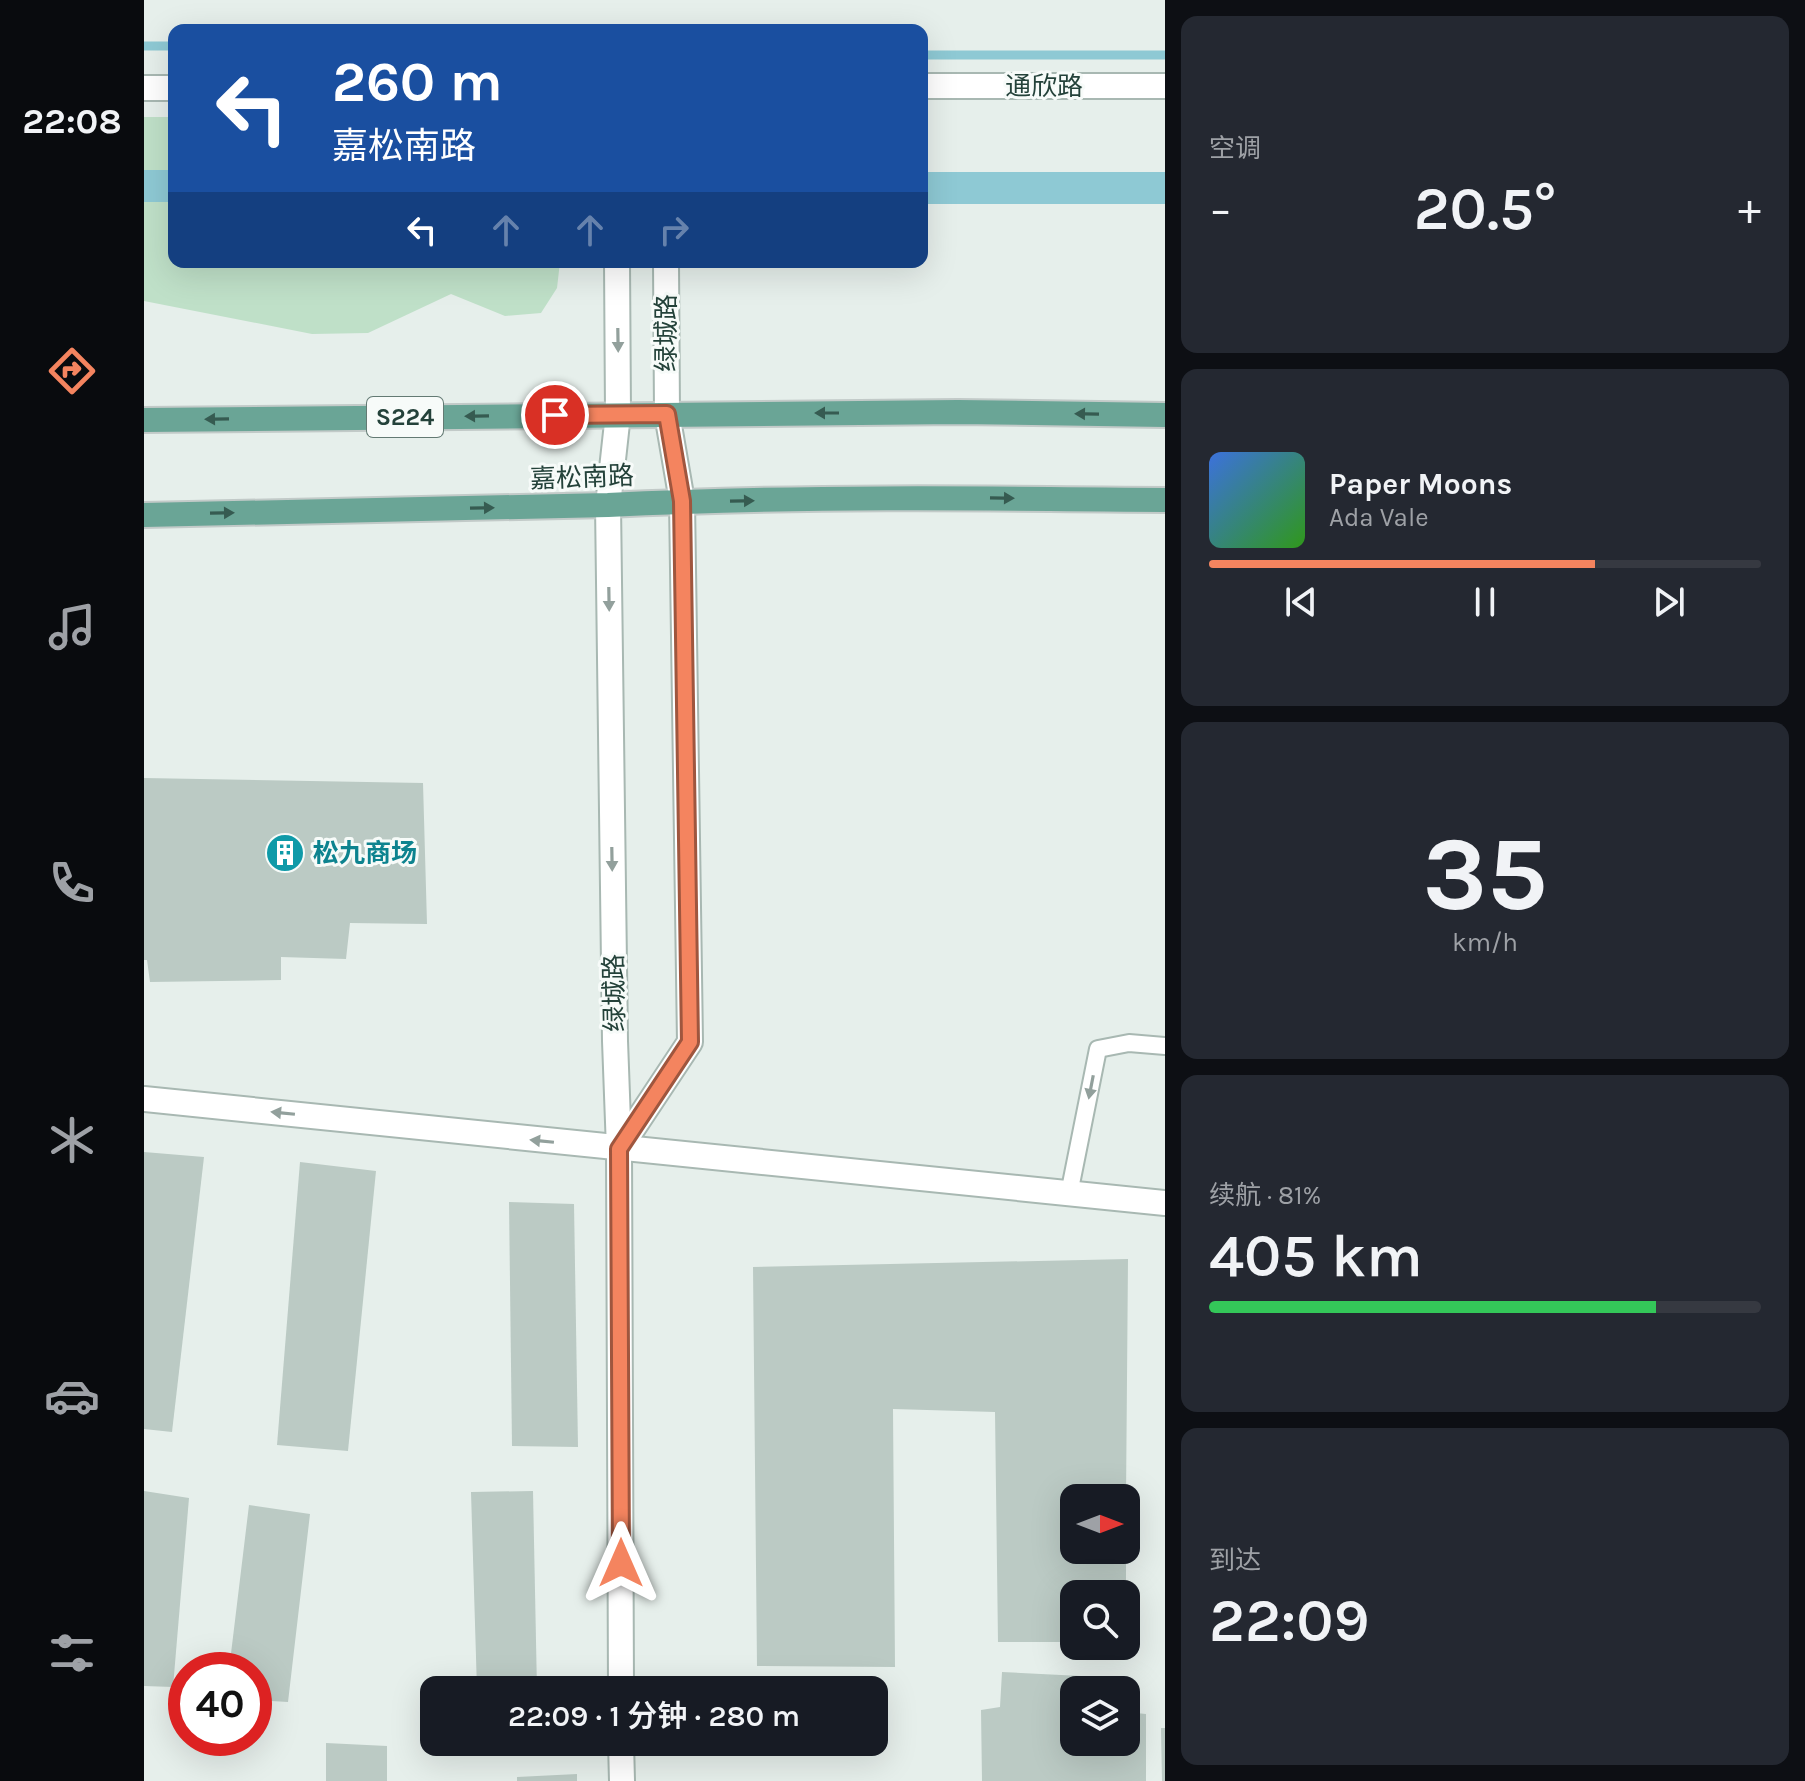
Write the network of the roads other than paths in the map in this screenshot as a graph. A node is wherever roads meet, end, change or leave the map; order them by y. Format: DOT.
graph roads {
  1 [pos="928,86"];
  2 [pos="1165,86"];
  3 [pos="144,88"];
  4 [pos="168,88"];
  5 [pos="617,268"];
  6 [pos="666,268"];
  7 [pos="618,414"];
  8 [pos="667,414"];
  9 [pos="1165,415"];
  10 [pos="144,420"];
  11 [pos="1165,500"];
  12 [pos="682,501"];
  13 [pos="608,505"];
  14 [pos="144,515"];
  15 [pos="1165,1046"];
  16 [pos="144,1099"];
  17 [pos="619,1149"];
  18 [pos="1069,1194"];
  19 [pos="1165,1203"];
  20 [pos="621,1676"];
  21 [pos="621,1756"];
  22 [pos="622,1781"];
  1 -- 2 [label="street, 通欣路"];
  3 -- 4 [label="street"];
  5 -- 7 [label="street, 绿城路, one-way"];
  6 -- 8 [label="street, 绿城路"];
  7 -- 8 [label="main road, S224"];
  7 -- 10 [label="main road, S224, one-way"];
  7 -- 13 [label="street, 绿城路"];
  9 -- 8 [label="main road, S224, one-way"];
  8 -- 12 [label="street, 绿城路"];
  12 -- 11 [label="main road, 嘉松南路, one-way"];
  12 -- 13 [label="main road, 嘉松南路"];
  12 -- 17 [label="street, 绿城路"];
  14 -- 13 [label="main road, 嘉松南路, one-way"];
  13 -- 17 [label="street, 绿城路, one-way"];
  15 -- 18 [label="lane, one-way"];
  17 -- 16 [label="street, one-way"];
  17 -- 18 [label="street"];
  17 -- 20 [label="street, 绿城路"];
  18 -- 19 [label="street"];
  21 -- 22 [label="street"];
}
